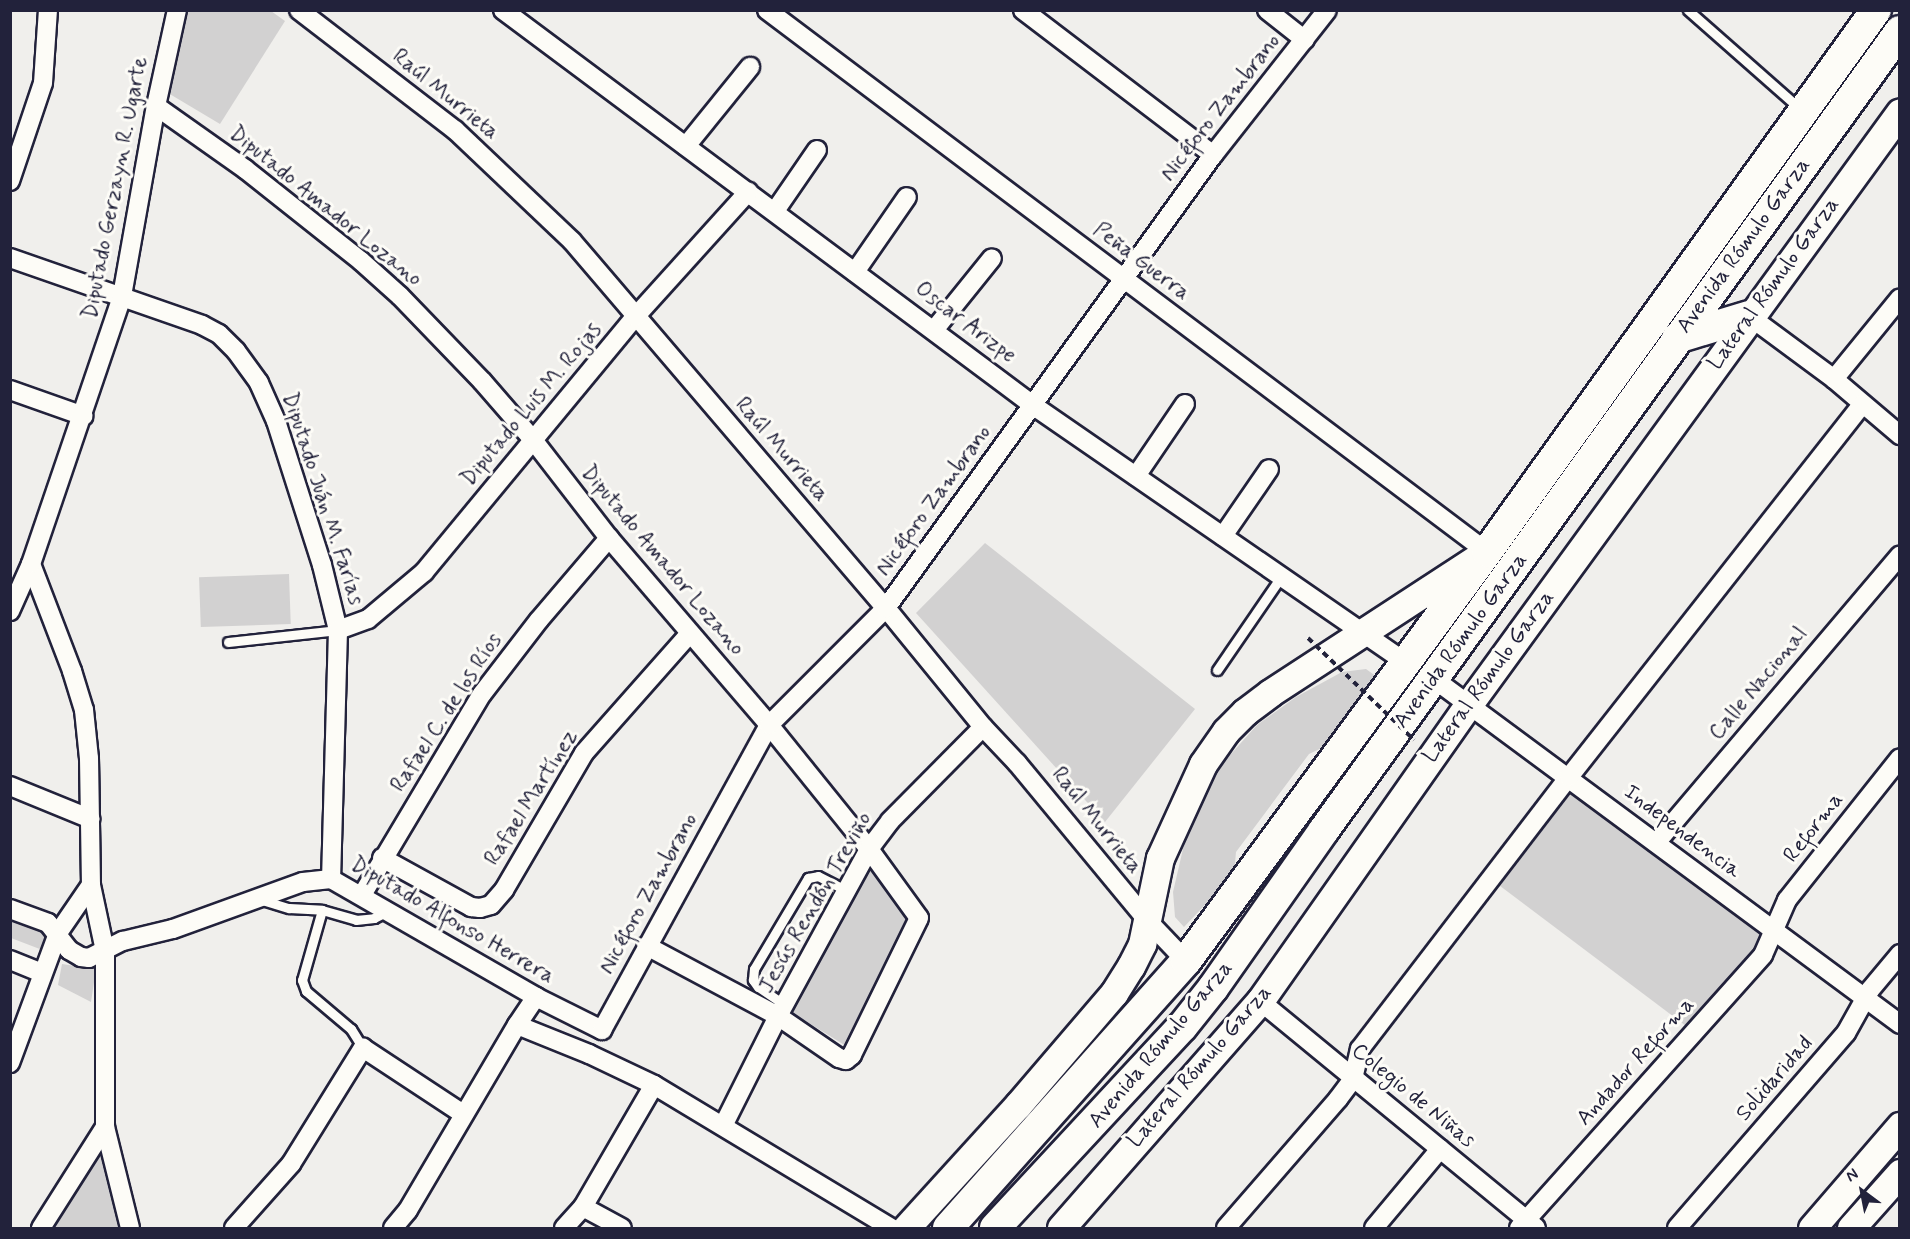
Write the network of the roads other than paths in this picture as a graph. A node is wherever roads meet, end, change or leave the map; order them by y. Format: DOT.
graph roads {
  1 [pos="48,10"];
  2 [pos="177,10"];
  3 [pos="299,10"];
  4 [pos="503,10"];
  5 [pos="766,10"];
  6 [pos="1023,10"];
  7 [pos="1267,10"];
  8 [pos="1327,10"];
  9 [pos="1688,10"];
  10 [pos="1876,10"];
  11 [pos="1899,31"];
  12 [pos="1305,39"];
  13 [pos="750,67"];
  14 [pos="156,106"];
  15 [pos="1804,112"];
  16 [pos="1899,112"];
  17 [pos="686,146"];
  18 [pos="817,150"];
  19 [pos="1213,156"];
  20 [pos="14,158"];
  21 [pos="10,181"];
  22 [pos="748,192"];
  23 [pos="907,197"];
  24 [pos="775,211"];
  25 [pos="10,258"];
  26 [pos="992,258"];
  27 [pos="855,272"];
  28 [pos="1123,279"];
  29 [pos="122,296"];
  30 [pos="1899,298"];
  31 [pos="1749,316"];
  32 [pos="635,317"];
  33 [pos="934,330"];
  34 [pos="1677,338"];
  35 [pos="1834,379"];
  36 [pos="10,390"];
  37 [pos="1185,404"];
  38 [pos="1862,404"];
  39 [pos="1034,406"];
  40 [pos="84,416"];
  41 [pos="1899,435"];
  42 [pos="534,441"];
  43 [pos="1269,469"];
  44 [pos="1136,476"];
  45 [pos="1223,536"];
  46 [pos="609,538"];
  47 [pos="1487,552"];
  48 [pos="1899,555"];
  49 [pos="31,564"];
  50 [pos="1281,577"];
  51 [pos="886,608"];
  52 [pos="10,611"];
  53 [pos="338,630"];
  54 [pos="690,633"];
  55 [pos="1361,633"];
  56 [pos="228,642"];
  57 [pos="1406,663"];
  58 [pos="1218,670"];
  59 [pos="1434,678"];
  60 [pos="1469,704"];
  61 [pos="769,724"];
  62 [pos="982,727"];
  63 [pos="1899,758"];
  64 [pos="1569,777"];
  65 [pos="10,786"];
  66 [pos="91,819"];
  67 [pos="1656,843"];
  68 [pos="869,849"];
  69 [pos="382,858"];
  70 [pos="331,879"];
  71 [pos="91,885"];
  72 [pos="847,891"];
  73 [pos="362,895"];
  74 [pos="260,899"];
  75 [pos="10,909"];
  76 [pos="322,910"];
  77 [pos="388,911"];
  78 [pos="1146,919"];
  79 [pos="1773,931"];
  80 [pos="58,933"];
  81 [pos="647,946"];
  82 [pos="105,951"];
  83 [pos="1899,954"];
  84 [pos="10,960"];
  85 [pos="1186,961"];
  86 [pos="44,973"];
  87 [pos="536,998"];
  88 [pos="1865,998"];
  89 [pos="1260,1001"];
  90 [pos="781,1011"];
  91 [pos="1899,1024"];
  92 [pos="517,1025"];
  93 [pos="602,1030"];
  94 [pos="363,1048"];
  95 [pos="10,1063"];
  96 [pos="1353,1079"];
  97 [pos="654,1085"];
  98 [pos="463,1114"];
  99 [pos="723,1126"];
  100 [pos="1899,1126"];
  101 [pos="105,1127"];
  102 [pos="1440,1149"];
  103 [pos="1899,1173"];
  104 [pos="583,1207"];
  105 [pos="1527,1226"];
  106 [pos="42,1228"];
  107 [pos="130,1228"];
  108 [pos="234,1228"];
  109 [pos="393,1228"];
  110 [pos="564,1228"];
  111 [pos="622,1228"];
  112 [pos="891,1228"];
  113 [pos="906,1228"];
  114 [pos="948,1228"];
  115 [pos="996,1228"];
  116 [pos="1061,1228"];
  117 [pos="1226,1228"];
  118 [pos="1374,1228"];
  119 [pos="1677,1228"];
  120 [pos="1812,1228"];
  121 [pos="1851,1228"];
  1 -- 20 [label="street"];
  2 -- 14 [label="street, Diputado Gerzayn R. Ugarte"];
  3 -- 32 [label="street, Raúl Murrieta"];
  4 -- 17 [label="street, Oscar Arizpe"];
  5 -- 28 [label="street, Peña Guerra"];
  6 -- 19 [label="street"];
  7 -- 12 [label="street"];
  8 -- 12 [label="street, Nicéforo Zambrano"];
  9 -- 15 [label="lane"];
  10 -- 15 [label="main road, Avenida Rómulo Garza"];
  11 -- 34 [label="main road, Avenida Rómulo Garza"];
  12 -- 19 [label="street, Nicéforo Zambrano"];
  13 -- 17 [label="street"];
  14 -- 29 [label="street, Diputado Gerzayn R. Ugarte"];
  14 -- 42 [label="street, Diputado Amador Lozano"];
  15 -- 47 [label="main road, Avenida Rómulo Garza"];
  16 -- 31 [label="street, Lateral Rómulo Garza"];
  17 -- 22 [label="street, Oscar Arizpe"];
  18 -- 24 [label="street"];
  19 -- 28 [label="street, Nicéforo Zambrano"];
  20 -- 21 [label="street"];
  22 -- 24 [label="street, Oscar Arizpe"];
  22 -- 32 [label="street, Diputado Luis M. Rojas"];
  23 -- 27 [label="street"];
  24 -- 27 [label="street, Oscar Arizpe"];
  25 -- 29 [label="street, Diputado Juán M. Farías"];
  26 -- 33 [label="street"];
  27 -- 33 [label="street, Oscar Arizpe"];
  28 -- 39 [label="street, Nicéforo Zambrano"];
  28 -- 47 [label="street, Peña Guerra"];
  29 -- 40 [label="street, Diputado Gerzayn R. Ugarte"];
  29 -- 53 [label="street, Diputado Juán M. Farías"];
  30 -- 35 [label="street"];
  31 -- 34 [label="main road"];
  31 -- 35 [label="street"];
  31 -- 60 [label="street, Lateral Rómulo Garza"];
  32 -- 42 [label="street, Diputado Luis M. Rojas"];
  32 -- 51 [label="street, Raúl Murrieta"];
  33 -- 39 [label="street, Oscar Arizpe"];
  34 -- 59 [label="main road, Avenida Rómulo Garza"];
  35 -- 38 [label="street"];
  36 -- 40 [label="street"];
  37 -- 44 [label="street"];
  38 -- 41 [label="street"];
  38 -- 64 [label="street"];
  39 -- 44 [label="street, Oscar Arizpe"];
  39 -- 51 [label="street, Nicéforo Zambrano"];
  40 -- 49 [label="street, Diputado Gerzayn R. Ugarte"];
  42 -- 46 [label="street, Diputado Amador Lozano"];
  42 -- 53 [label="street, Diputado Luis M. Rojas"];
  43 -- 45 [label="street"];
  44 -- 45 [label="street, Oscar Arizpe"];
  45 -- 50 [label="street, Oscar Arizpe"];
  46 -- 54 [label="street, Diputado Amador Lozano"];
  46 -- 69 [label="street, Rafael C. de los Ríos"];
  47 -- 55 [label="street, Avenida Rómulo Garza"];
  47 -- 57 [label="main road, Avenida Rómulo Garza"];
  48 -- 67 [label="street, Calle Nacional"];
  49 -- 52 [label="street, Diputado Gerzayn R. Ugarte"];
  49 -- 66 [label="street"];
  50 -- 55 [label="street, Oscar Arizpe"];
  50 -- 58 [label="lane"];
  51 -- 61 [label="street, Nicéforo Zambrano"];
  51 -- 62 [label="street, Raúl Murrieta"];
  53 -- 56 [label="lane"];
  53 -- 70 [label="street, Diputado Juán M. Farías"];
  54 -- 61 [label="street, Diputado Amador Lozano"];
  54 -- 69 [label="street, Rafael Martínez"];
  55 -- 57 [label="street, Oscar Arizpe"];
  55 -- 78 [label="street, Avenida Rómulo Garza"];
  57 -- 85 [label="main road, Avenida Rómulo Garza"];
  59 -- 60 [label="street, Independencia"];
  59 -- 115 [label="main road, Avenida Rómulo Garza"];
  60 -- 64 [label="street, Independencia"];
  60 -- 89 [label="street, Lateral Rómulo Garza"];
  61 -- 68 [label="street, Diputado Amador Lozano"];
  61 -- 81 [label="street, Nicéforo Zambrano"];
  62 -- 68 [label="street, Jesús Rendón Treviño"];
  62 -- 78 [label="street, Raúl Murrieta"];
  63 -- 79 [label="street, Reforma"];
  64 -- 67 [label="street, Independencia"];
  64 -- 96 [label="street"];
  65 -- 66 [label="street"];
  66 -- 71 [label="street"];
  67 -- 79 [label="street, Independencia"];
  68 -- 72 [label="street, Jesús Rendón Treviño"];
  68 -- 90 [label="street, Diputado Amador Lozano"];
  69 -- 73 [label="street, Rafael C. de los Ríos"];
  70 -- 73 [label="street, Diputado Alfonso Herrera"];
  70 -- 74 [label="street, Diputado Alfonso Herrera"];
  71 -- 80 [label="street"];
  71 -- 82 [label="street"];
  72 -- 90 [label="street, Jesús Rendón Treviño"];
  72 -- 90 [label="lane"];
  73 -- 77 [label="street, Diputado Alfonso Herrera"];
  74 -- 76 [label="lane"];
  74 -- 82 [label="street, Diputado Alfonso Herrera"];
  75 -- 80 [label="street"];
  76 -- 77 [label="lane"];
  76 -- 94 [label="lane"];
  77 -- 87 [label="street, Diputado Alfonso Herrera"];
  78 -- 85 [label="street, Raúl Murrieta"];
  78 -- 113 [label="street, Avenida Rómulo Garza"];
  79 -- 88 [label="street, Independencia"];
  79 -- 105 [label="street, Andador Reforma"];
  80 -- 82 [label="street, Diputado Alfonso Herrera"];
  80 -- 86 [label="street"];
  81 -- 90 [label="street"];
  81 -- 93 [label="street, Nicéforo Zambrano"];
  82 -- 101 [label="street"];
  83 -- 88 [label="street, Solidaridad"];
  84 -- 86 [label="street"];
  85 -- 114 [label="main road, Avenida Rómulo Garza"];
  86 -- 95 [label="street"];
  87 -- 92 [label="street"];
  87 -- 93 [label="street, Diputado Alfonso Herrera"];
  88 -- 91 [label="street, Independencia"];
  88 -- 119 [label="street, Solidaridad"];
  89 -- 96 [label="street, Colegio de Niñas"];
  89 -- 116 [label="street, Lateral Rómulo Garza"];
  90 -- 99 [label="street, Jesús Rendón Treviño"];
  92 -- 97 [label="street"];
  92 -- 98 [label="street"];
  94 -- 98 [label="street"];
  94 -- 108 [label="street"];
  96 -- 102 [label="street, Colegio de Niñas"];
  96 -- 117 [label="street"];
  97 -- 99 [label="street"];
  97 -- 104 [label="street"];
  98 -- 109 [label="street"];
  99 -- 112 [label="street"];
  100 -- 120 [label="street"];
  101 -- 106 [label="street"];
  101 -- 107 [label="street"];
  102 -- 105 [label="street, Colegio de Niñas"];
  102 -- 118 [label="street"];
  103 -- 121 [label="street"];
  104 -- 110 [label="street"];
  104 -- 111 [label="street"];
}
